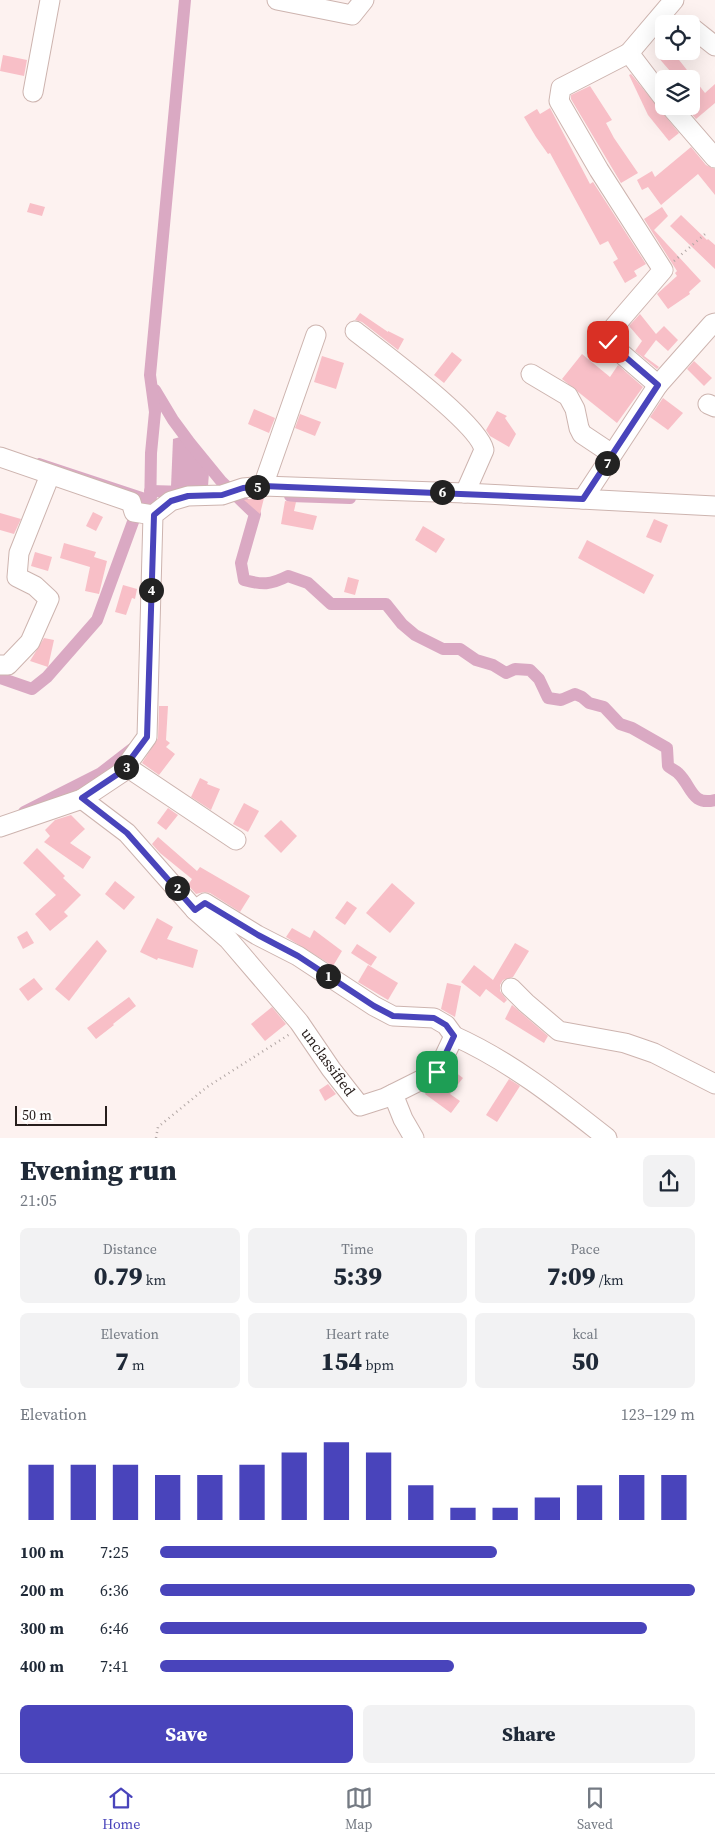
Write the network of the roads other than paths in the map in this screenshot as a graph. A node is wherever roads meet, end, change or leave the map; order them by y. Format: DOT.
graph roads {
  1 [pos="50,0"];
  2 [pos="277,0"];
  3 [pos="364,0"];
  4 [pos="671,4"];
  5 [pos="680,15"];
  6 [pos="700,34"];
  7 [pos="715,46"];
  8 [pos="630,53"];
  9 [pos="655,87"];
  10 [pos="33,92"];
  11 [pos="678,115"];
  12 [pos="715,158"];
  13 [pos="715,323"];
  14 [pos="355,331"];
  15 [pos="316,335"];
  16 [pos="531,374"];
  17 [pos="658,385"];
  18 [pos="612,454"];
  19 [pos="0,457"];
  20 [pos="50,475"];
  21 [pos="263,486"];
  22 [pos="466,493"];
  23 [pos="583,499"];
  24 [pos="715,506"];
  25 [pos="154,515"];
  26 [pos="0,665"];
  27 [pos="126,767"];
  28 [pos="82,798"];
  29 [pos="0,827"];
  30 [pos="236,840"];
  31 [pos="195,910"];
  32 [pos="512,988"];
  33 [pos="454,1036"];
  34 [pos="715,1084"];
  35 [pos="393,1094"];
  36 [pos="414,1138"];
  37 [pos="606,1138"];
  1 -- 10 [label="street"];
  2 -- 3 [label="street"];
  4 -- 5 [label="street"];
  4 -- 8 [label="street"];
  6 -- 7 [label="street"];
  8 -- 9 [label="street"];
  8 -- 17 [label="street"];
  11 -- 12 [label="street"];
  13 -- 17 [label="street"];
  14 -- 22 [label="street"];
  15 -- 21 [label="street"];
  16 -- 18 [label="street"];
  17 -- 18 [label="street"];
  18 -- 23 [label="street"];
  19 -- 20 [label="street"];
  20 -- 25 [label="street"];
  20 -- 26 [label="street"];
  21 -- 22 [label="street"];
  21 -- 25 [label="street"];
  22 -- 23 [label="street"];
  23 -- 24 [label="street"];
  25 -- 27 [label="street"];
  27 -- 28 [label="street"];
  27 -- 30 [label="street"];
  28 -- 29 [label="street"];
  28 -- 31 [label="street, unclassified"];
  31 -- 33 [label="street"];
  31 -- 35 [label="street, unclassified"];
  32 -- 34 [label="street"];
  33 -- 35 [label="street, unclassified"];
  33 -- 37 [label="street"];
  35 -- 36 [label="street"];
}
